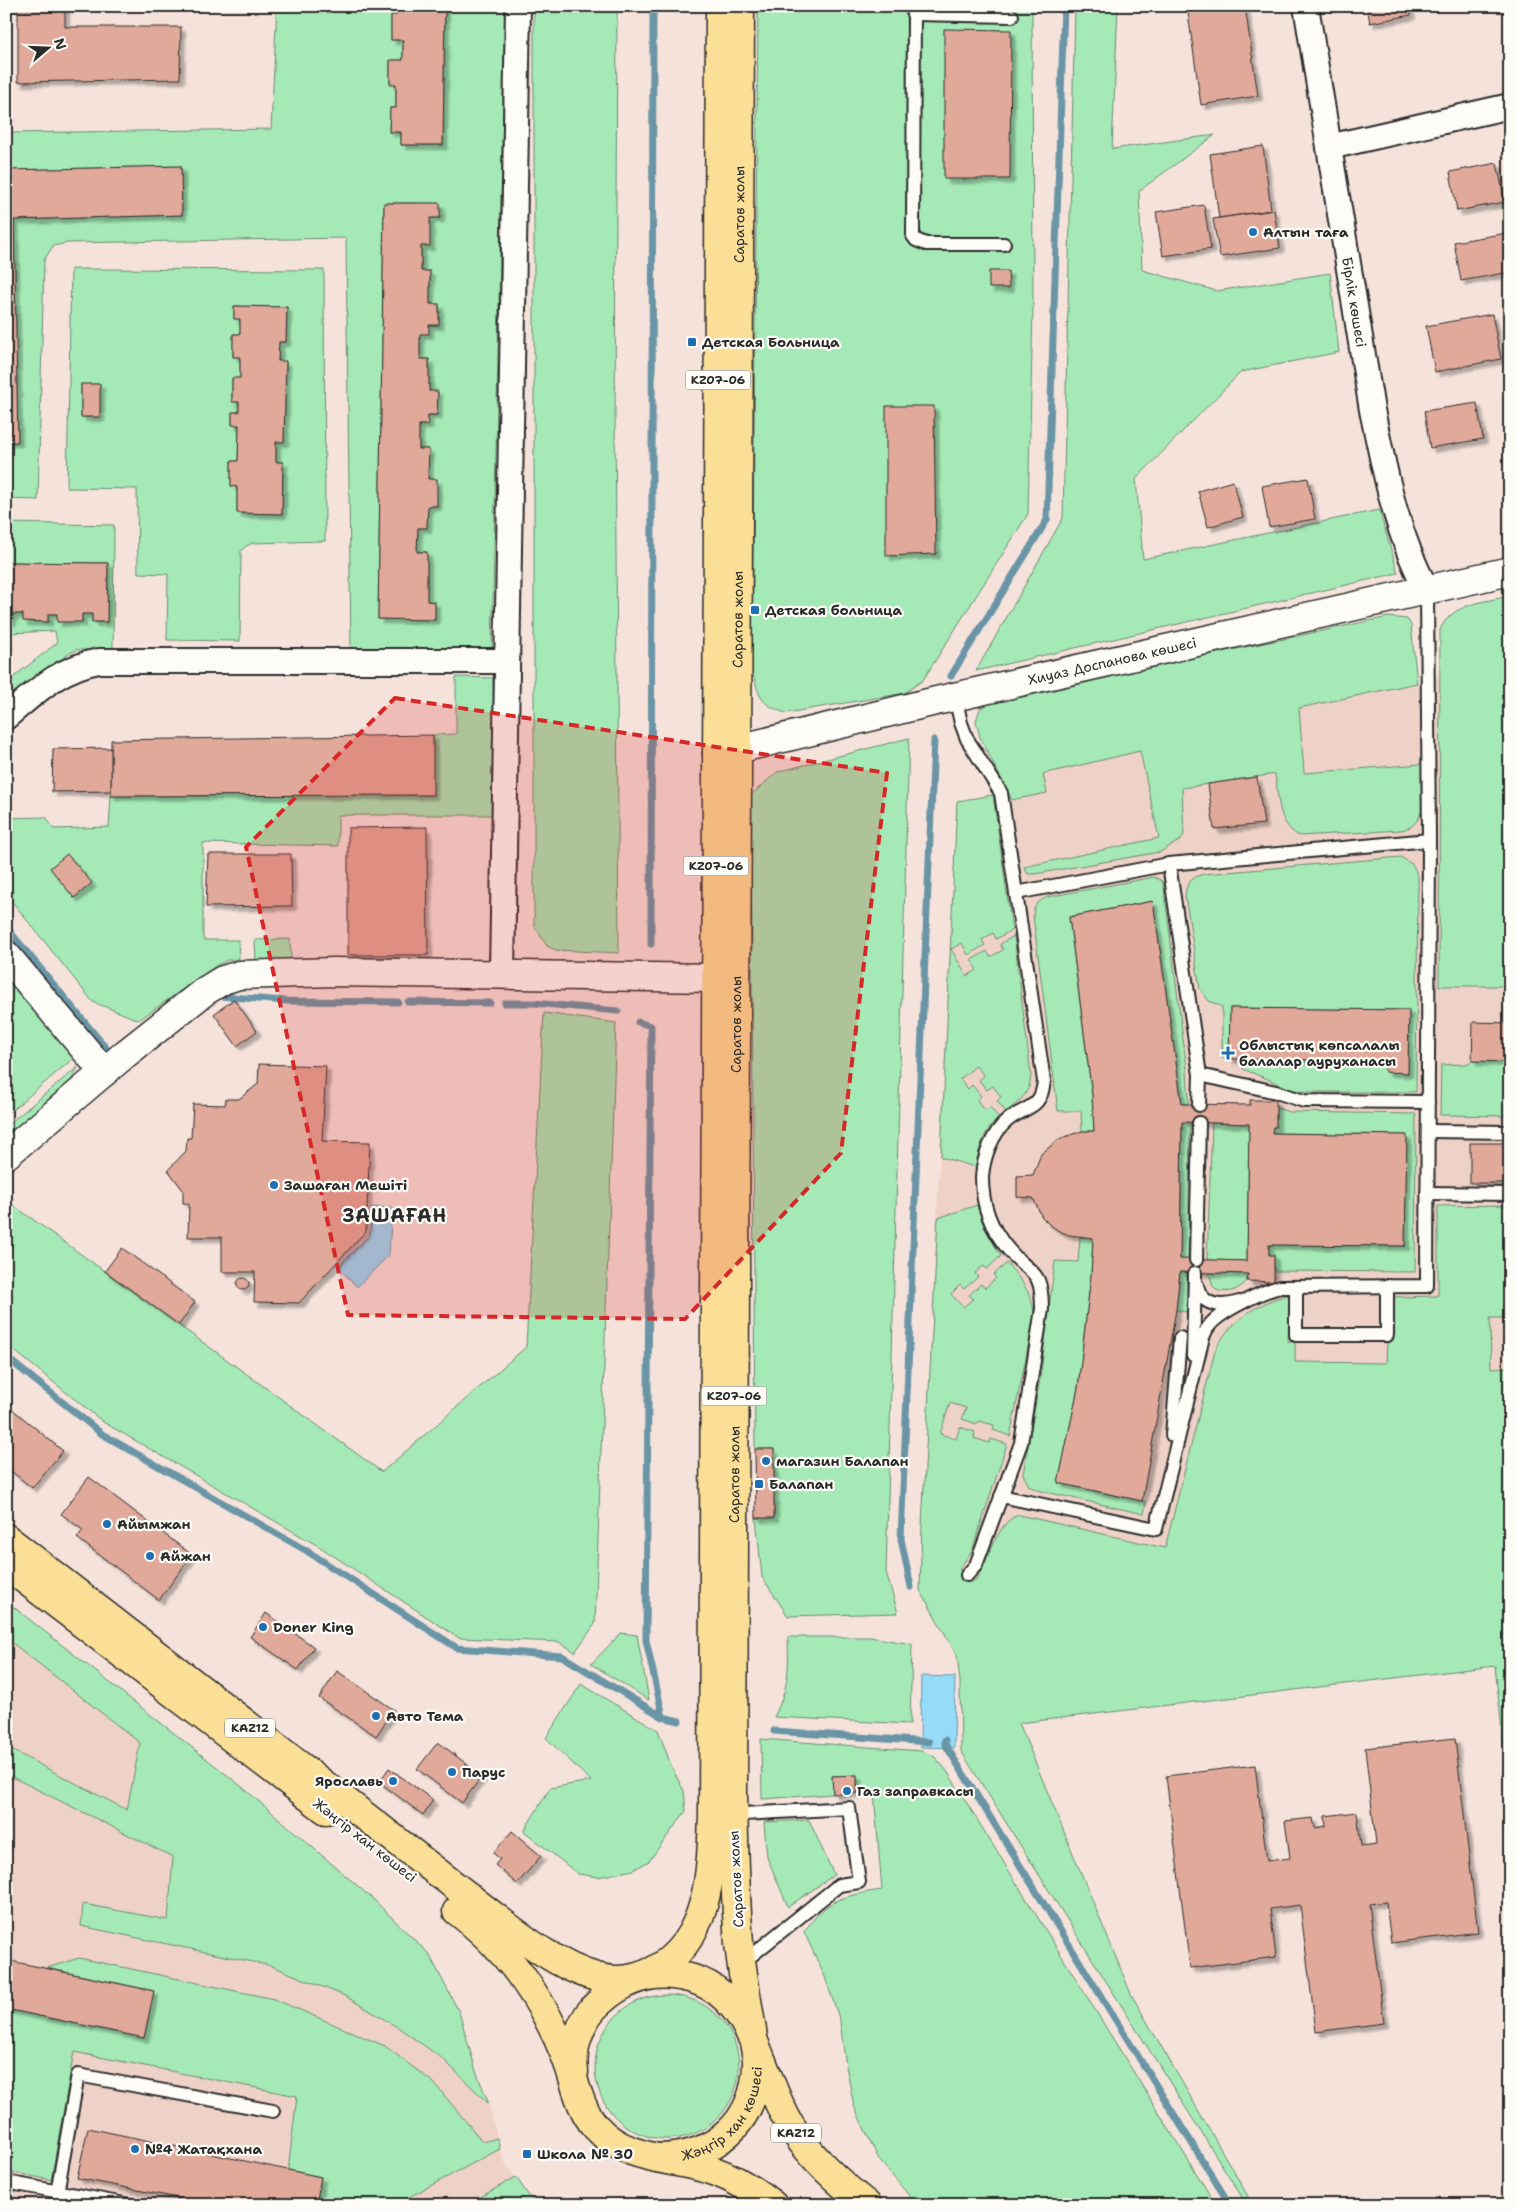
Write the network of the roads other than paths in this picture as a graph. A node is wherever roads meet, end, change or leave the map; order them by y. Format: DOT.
graph roads {
  1 [pos="518,6"];
  2 [pos="720,6"];
  3 [pos="740,6"];
  4 [pos="1306,6"];
  5 [pos="914,10"];
  6 [pos="1012,16"];
  7 [pos="1510,106"];
  8 [pos="1329,147"];
  9 [pos="1004,244"];
  10 [pos="1510,571"];
  11 [pos="1427,590"];
  12 [pos="508,661"];
  13 [pos="956,696"];
  14 [pos="6,717"];
  15 [pos="727,751"];
  16 [pos="1430,840"];
  17 [pos="1169,864"];
  18 [pos="1016,892"];
  19 [pos="6,955"];
  20 [pos="502,974"];
  21 [pos="716,978"];
  22 [pos="104,1072"];
  23 [pos="1200,1075"];
  24 [pos="1428,1102"];
  25 [pos="1199,1105"];
  26 [pos="1198,1123"];
  27 [pos="1428,1130"];
  28 [pos="1510,1132"];
  29 [pos="6,1155"];
  30 [pos="1427,1193"];
  31 [pos="1510,1194"];
  32 [pos="1195,1270"];
  33 [pos="1387,1286"];
  34 [pos="1296,1287"];
  35 [pos="1257,1295"];
  36 [pos="1180,1338"];
  37 [pos="1193,1375"];
  38 [pos="1169,1476"];
  39 [pos="1001,1496"];
  40 [pos="6,1538"];
  41 [pos="6,1565"];
  42 [pos="967,1575"];
  43 [pos="733,1796"];
  44 [pos="742,1963"];
  45 [pos="634,1979"];
  46 [pos="754,2042"];
  47 [pos="575,2086"];
  48 [pos="273,2111"];
  49 [pos="657,2158"];
  50 [pos="6,2182"];
  51 [pos="57,2193"];
  52 [pos="92,2201"];
  53 [pos="130,2205"];
  54 [pos="773,2205"];
  55 [pos="867,2205"];
  1 -- 12 [label="street"];
  2 -- 15 [label="main road, Саратов жолы / KZ07-06"];
  3 -- 15 [label="main road, Саратов жолы / KZ07-06"];
  4 -- 8 [label="street, Бірлік көшесі"];
  5 -- 6 [label="lane"];
  5 -- 9 [label="lane"];
  7 -- 8 [label="street"];
  8 -- 11 [label="street, Бірлік көшесі"];
  10 -- 11 [label="main road, Хиуаз Доспанова көшесі"];
  11 -- 13 [label="main road, Хиуаз Доспанова көшесі"];
  11 -- 16 [label="lane"];
  12 -- 14 [label="street"];
  12 -- 20 [label="street"];
  13 -- 15 [label="main road, Хиуаз Доспанова көшесі"];
  13 -- 18 [label="lane"];
  15 -- 21 [label="main road, Саратов жолы / KZ07-06"];
  15 -- 43 [label="main road, Саратов жолы / KZ07-06"];
  16 -- 17 [label="lane"];
  16 -- 24 [label="lane"];
  17 -- 18 [label="lane"];
  17 -- 23 [label="lane"];
  18 -- 39 [label="lane"];
  19 -- 22 [label="main road"];
  20 -- 21 [label="main road"];
  20 -- 22 [label="main road"];
  21 -- 45 [label="main road, Саратов жолы / KZ07-06"];
  22 -- 29 [label="main road"];
  23 -- 24 [label="lane"];
  23 -- 25 [label="lane"];
  24 -- 27 [label="lane"];
  26 -- 32 [label="lane"];
  27 -- 28 [label="lane"];
  27 -- 30 [label="lane"];
  30 -- 31 [label="lane"];
  30 -- 33 [label="lane"];
  32 -- 35 [label="lane"];
  32 -- 37 [label="lane"];
  33 -- 34 [label="lane"];
  33 -- 34 [label="lane"];
  34 -- 35 [label="lane"];
  35 -- 37 [label="lane"];
  36 -- 38 [label="lane"];
  37 -- 38 [label="lane"];
  38 -- 39 [label="lane"];
  39 -- 42 [label="lane"];
  40 -- 45 [label="main road, Жәңгір хан көшесі / KAZ12"];
  41 -- 47 [label="main road, Жәңгір хан көшесі / KAZ12"];
  43 -- 44 [label="main road, Саратов жолы / KZ07-06"];
  43 -- 44 [label="lane"];
  44 -- 46 [label="main road, Саратов жолы / KZ07-06"];
  45 -- 46 [label="main road, Жәңгір хан көшесі / KAZ12"];
  45 -- 47 [label="main road, Жәңгір хан көшесі / KAZ12"];
  46 -- 49 [label="main road, Жәңгір хан көшесі / KAZ12"];
  46 -- 55 [label="main road, Жәңгір хан көшесі / KAZ12"];
  47 -- 49 [label="main road, Жәңгір хан көшесі / KAZ12"];
  48 -- 51 [label="lane"];
  49 -- 54 [label="main road, Жәңгір хан көшесі / KAZ12"];
  50 -- 51 [label="lane"];
  51 -- 52 [label="lane"];
  52 -- 53 [label="lane"];
}
